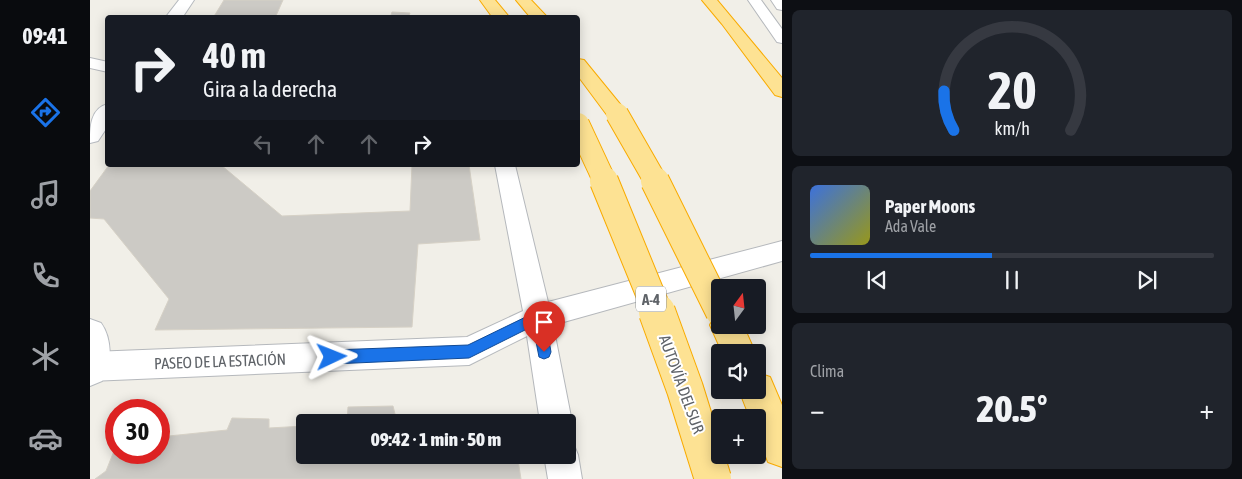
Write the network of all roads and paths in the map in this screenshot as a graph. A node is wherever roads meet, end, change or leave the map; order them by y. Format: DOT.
graph roads {
  1 [pos="187,0"];
  2 [pos="487,0"];
  3 [pos="709,0"];
  4 [pos="777,0"];
  5 [pos="757,5"];
  6 [pos="782,6"];
  7 [pos="175,15"];
  8 [pos="500,15"];
  9 [pos="782,22"];
  10 [pos="782,39"];
  11 [pos="90,63"];
  12 [pos="105,66"];
  13 [pos="580,66"];
  14 [pos="782,91"];
  15 [pos="105,95"];
  16 [pos="90,109"];
  17 [pos="105,114"];
  18 [pos="580,128"];
  19 [pos="90,136"];
  20 [pos="504,167"];
  21 [pos="782,251"];
  22 [pos="711,293"];
  23 [pos="538,317"];
  24 [pos="91,357"];
  25 [pos="761,399"];
  26 [pos="555,414"];
  27 [pos="782,448"];
  28 [pos="562,464"];
  29 [pos="564,479"];
  30 [pos="713,479"];
  1 -- 7 [label="street"];
  2 -- 8 [label="highway"];
  3 -- 14 [label="highway"];
  4 -- 6 [label="street"];
  5 -- 9 [label="street"];
  5 -- 10 [label="street"];
  11 -- 12 [label="street"];
  13 -- 22 [label="highway, bridge"];
  15 -- 16 [label="street"];
  17 -- 19 [label="street"];
  18 -- 30 [label="highway, AUTOVÍA DEL SUR / A-4, bridge"];
  20 -- 23 [label="street"];
  21 -- 23 [label="street, PASEO DE LA ESTACIÓN"];
  23 -- 24 [label="street, PASEO DE LA ESTACIÓN"];
  23 -- 26 [label="street"];
  25 -- 27 [label="highway"];
  28 -- 29 [label="street"];
}
